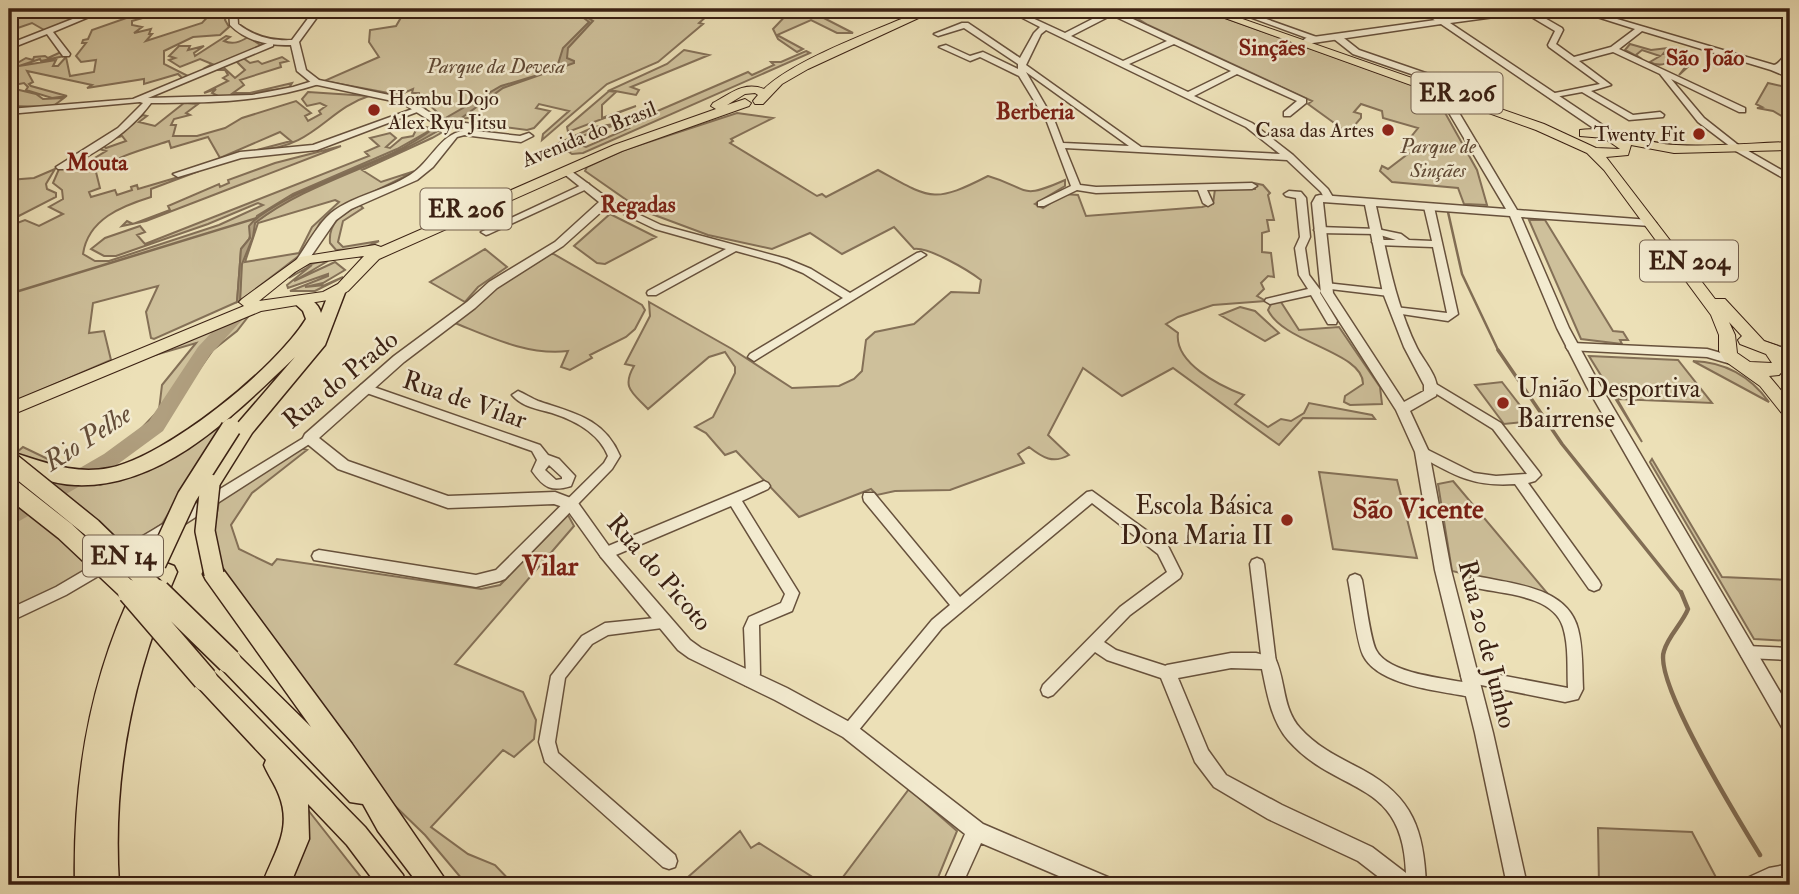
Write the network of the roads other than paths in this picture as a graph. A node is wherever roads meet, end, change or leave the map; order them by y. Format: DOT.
graph roads {
  1 [pos="104,9"];
  2 [pos="233,9"];
  3 [pos="318,9"];
  4 [pos="922,9"];
  5 [pos="933,9"];
  6 [pos="1008,9"];
  7 [pos="1205,9"];
  8 [pos="1217,9"];
  9 [pos="1232,9"];
  10 [pos="1423,9"];
  11 [pos="1529,9"];
  12 [pos="1576,9"];
  13 [pos="1443,22"];
  14 [pos="1046,26"];
  15 [pos="1640,29"];
  16 [pos="48,32"];
  17 [pos="937,34"];
  18 [pos="1067,35"];
  19 [pos="1335,38"];
  20 [pos="1321,40"];
  21 [pos="295,41"];
  22 [pos="1174,41"];
  23 [pos="1306,41"];
  24 [pos="270,44"];
  25 [pos="9,47"];
  26 [pos="943,47"];
  27 [pos="1614,48"];
  28 [pos="998,49"];
  29 [pos="1334,51"];
  30 [pos="66,54"];
  31 [pos="980,54"];
  32 [pos="1790,55"];
  33 [pos="1573,60"];
  34 [pos="1125,63"];
  35 [pos="1023,68"];
  36 [pos="1774,68"];
  37 [pos="1238,70"];
  38 [pos="1665,72"];
  39 [pos="1790,76"];
  40 [pos="1445,81"];
  41 [pos="316,82"];
  42 [pos="1584,90"];
  43 [pos="1703,90"];
  44 [pos="1189,94"];
  45 [pos="742,95"];
  46 [pos="1732,95"];
  47 [pos="1451,96"];
  48 [pos="1553,96"];
  49 [pos="135,101"];
  50 [pos="149,101"];
  51 [pos="1566,106"];
  52 [pos="421,109"];
  53 [pos="1742,110"];
  54 [pos="9,112"];
  55 [pos="1287,114"];
  56 [pos="1660,114"];
  57 [pos="468,129"];
  58 [pos="453,131"];
  59 [pos="1584,136"];
  60 [pos="1615,137"];
  61 [pos="1060,145"];
  62 [pos="1790,146"];
  63 [pos="1744,148"];
  64 [pos="1139,149"];
  65 [pos="1674,149"];
  66 [pos="1622,152"];
  67 [pos="1646,154"];
  68 [pos="1290,158"];
  69 [pos="61,167"];
  70 [pos="567,171"];
  71 [pos="178,174"];
  72 [pos="1624,177"];
  73 [pos="1790,179"];
  74 [pos="586,186"];
  75 [pos="1200,186"];
  76 [pos="1252,186"];
  77 [pos="1076,187"];
  78 [pos="1289,194"];
  79 [pos="1329,199"];
  80 [pos="606,202"];
  81 [pos="1370,202"];
  82 [pos="1208,203"];
  83 [pos="1041,204"];
  84 [pos="1429,207"];
  85 [pos="1513,213"];
  86 [pos="1650,223"];
  87 [pos="323,230"];
  88 [pos="1319,230"];
  89 [pos="486,232"];
  90 [pos="1377,237"];
  91 [pos="1435,244"];
  92 [pos="735,248"];
  93 [pos="921,255"];
  94 [pos="336,256"];
  95 [pos="302,262"];
  96 [pos="354,273"];
  97 [pos="277,282"];
  98 [pos="338,290"];
  99 [pos="1326,290"];
  100 [pos="1312,291"];
  101 [pos="652,293"];
  102 [pos="1389,293"];
  103 [pos="850,298"];
  104 [pos="294,300"];
  105 [pos="1269,301"];
  106 [pos="1395,310"];
  107 [pos="1332,321"];
  108 [pos="1761,344"];
  109 [pos="1727,345"];
  110 [pos="1572,347"];
  111 [pos="150,349"];
  112 [pos="1707,353"];
  113 [pos="754,357"];
  114 [pos="1785,364"];
  115 [pos="1742,365"];
  116 [pos="1431,385"];
  117 [pos="365,388"];
  118 [pos="1790,394"];
  119 [pos="518,395"];
  120 [pos="1402,409"];
  121 [pos="9,410"];
  122 [pos="1790,412"];
  123 [pos="230,426"];
  124 [pos="310,438"];
  125 [pos="1422,452"];
  126 [pos="9,459"];
  127 [pos="545,461"];
  128 [pos="1518,480"];
  129 [pos="209,484"];
  130 [pos="764,486"];
  131 [pos="9,487"];
  132 [pos="869,497"];
  133 [pos="733,498"];
  134 [pos="570,504"];
  135 [pos="606,553"];
  136 [pos="319,556"];
  137 [pos="1257,564"];
  138 [pos="161,568"];
  139 [pos="1355,580"];
  140 [pos="1476,582"];
  141 [pos="1594,585"];
  142 [pos="959,606"];
  143 [pos="9,616"];
  144 [pos="665,623"];
  145 [pos="1094,644"];
  146 [pos="1746,652"];
  147 [pos="1790,654"];
  148 [pos="1269,663"];
  149 [pos="1167,673"];
  150 [pos="558,676"];
  151 [pos="750,680"];
  152 [pos="1469,683"];
  153 [pos="1048,690"];
  154 [pos="1790,724"];
  155 [pos="250,727"];
  156 [pos="849,731"];
  157 [pos="396,831"];
  158 [pos="976,831"];
  159 [pos="669,861"];
  160 [pos="1790,874"];
  161 [pos="88,885"];
  162 [pos="106,885"];
  163 [pos="275,885"];
  164 [pos="393,885"];
  165 [pos="436,885"];
  166 [pos="952,885"];
  167 [pos="1103,885"];
  168 [pos="1405,885"];
  169 [pos="1416,885"];
  170 [pos="1517,885"];
  171 [pos="1754,885"];
  1 -- 16 [label="street"];
  2 -- 24 [label="street"];
  3 -- 21 [label="street"];
  4 -- 45 [label="main road, Avenida do Brasil / ER 206"];
  5 -- 45 [label="main road, ER 206"];
  6 -- 14 [label="street"];
  7 -- 47 [label="main road, ER 206"];
  8 -- 23 [label="main road, ER 206"];
  9 -- 20 [label="street"];
  10 -- 13 [label="street"];
  11 -- 13 [label="street"];
  11 -- 33 [label="street"];
  12 -- 15 [label="street"];
  13 -- 19 [label="street"];
  13 -- 48 [label="street"];
  14 -- 18 [label="street"];
  14 -- 35 [label="street"];
  15 -- 27 [label="street"];
  15 -- 36 [label="street"];
  16 -- 25 [label="street"];
  16 -- 30 [label="street"];
  17 -- 28 [label="street"];
  18 -- 22 [label="street"];
  18 -- 34 [label="street"];
  19 -- 20 [label="street"];
  19 -- 29 [label="street"];
  19 -- 40 [label="street"];
  20 -- 23 [label="street"];
  21 -- 24 [label="street"];
  21 -- 41 [label="street"];
  22 -- 34 [label="street"];
  22 -- 37 [label="street"];
  23 -- 29 [label="main road, ER 206"];
  24 -- 49 [label="street"];
  26 -- 31 [label="street"];
  27 -- 33 [label="street"];
  27 -- 38 [label="street"];
  28 -- 31 [label="street"];
  28 -- 35 [label="street"];
  29 -- 59 [label="main road, ER 206"];
  31 -- 35 [label="street"];
  32 -- 36 [label="street"];
  33 -- 42 [label="street"];
  34 -- 44 [label="street"];
  35 -- 61 [label="street"];
  35 -- 64 [label="street"];
  36 -- 39 [label="street"];
  37 -- 44 [label="street"];
  37 -- 55 [label="street"];
  38 -- 43 [label="street"];
  38 -- 63 [label="street"];
  41 -- 50 [label="street"];
  41 -- 52 [label="street"];
  42 -- 48 [label="street"];
  42 -- 56 [label="street"];
  43 -- 46 [label="street"];
  43 -- 53 [label="street"];
  44 -- 68 [label="street"];
  45 -- 70 [label="main road, Avenida do Brasil / ER 206"];
  45 -- 94 [label="main road, Avenida do Brasil / ER 206"];
  47 -- 59 [label="main road, ER 206"];
  47 -- 85 [label="street"];
  48 -- 51 [label="street"];
  49 -- 50 [label="street"];
  49 -- 54 [label="street"];
  50 -- 69 [label="street"];
  51 -- 59 [label="street"];
  51 -- 60 [label="street"];
  52 -- 58 [label="street"];
  52 -- 71 [label="street"];
  57 -- 57 [label="street"];
  57 -- 58 [label="street"];
  58 -- 87 [label="street"];
  59 -- 60 [label="main road"];
  59 -- 66 [label="main road, ER 206"];
  59 -- 86 [label="main road, EN 204"];
  60 -- 65 [label="main road"];
  60 -- 66 [label="main road"];
  61 -- 64 [label="street"];
  61 -- 77 [label="street"];
  62 -- 63 [label="main road"];
  63 -- 65 [label="main road"];
  63 -- 73 [label="street"];
  64 -- 68 [label="street"];
  65 -- 67 [label="main road"];
  66 -- 67 [label="main road, ER 206"];
  66 -- 72 [label="main road"];
  67 -- 72 [label="main road"];
  68 -- 79 [label="street"];
  70 -- 74 [label="street"];
  70 -- 96 [label="main road, Avenida do Brasil / ER 206"];
  72 -- 108 [label="main road, EN 204"];
  74 -- 80 [label="street"];
  74 -- 89 [label="street"];
  75 -- 76 [label="street"];
  75 -- 77 [label="street"];
  75 -- 82 [label="street"];
  77 -- 83 [label="street"];
  78 -- 100 [label="street"];
  79 -- 81 [label="street"];
  79 -- 88 [label="street, Rua 20 de Junho"];
  80 -- 92 [label="street"];
  80 -- 117 [label="street, Rua do Prado"];
  81 -- 84 [label="street"];
  81 -- 90 [label="street"];
  84 -- 85 [label="street"];
  84 -- 91 [label="street"];
  85 -- 86 [label="street"];
  85 -- 110 [label="street"];
  86 -- 109 [label="main road, EN 204"];
  87 -- 94 [label="street"];
  87 -- 95 [label="street"];
  88 -- 90 [label="street"];
  88 -- 99 [label="street, Rua 20 de Junho"];
  90 -- 91 [label="street"];
  90 -- 102 [label="street"];
  91 -- 106 [label="street"];
  92 -- 101 [label="street"];
  92 -- 103 [label="street"];
  93 -- 103 [label="street"];
  94 -- 95 [label="main road, Avenida do Brasil / ER 206"];
  94 -- 96 [label="main road"];
  95 -- 97 [label="main road, Avenida do Brasil / ER 206"];
  96 -- 98 [label="main road, Avenida do Brasil / ER 206"];
  97 -- 104 [label="main road"];
  97 -- 111 [label="main road, Avenida do Brasil / ER 206"];
  98 -- 104 [label="main road, Avenida do Brasil / ER 206"];
  98 -- 123 [label="highway"];
  99 -- 100 [label="street"];
  99 -- 102 [label="street"];
  99 -- 120 [label="street, Rua 20 de Junho"];
  100 -- 105 [label="street"];
  100 -- 107 [label="street"];
  102 -- 106 [label="street"];
  103 -- 113 [label="street"];
  104 -- 111 [label="main road, Avenida do Brasil / ER 206"];
  104 -- 123 [label="highway"];
  106 -- 116 [label="street"];
  108 -- 109 [label="main road"];
  108 -- 114 [label="main road, EN 204"];
  109 -- 112 [label="street"];
  109 -- 115 [label="main road, EN 204"];
  110 -- 112 [label="street"];
  110 -- 146 [label="street"];
  111 -- 121 [label="main road, Avenida do Brasil / ER 206"];
  112 -- 115 [label="street"];
  114 -- 115 [label="main road"];
  114 -- 118 [label="main road, EN 204"];
  115 -- 122 [label="main road, EN 204"];
  116 -- 120 [label="street"];
  116 -- 128 [label="street"];
  117 -- 124 [label="street, Rua do Prado"];
  117 -- 127 [label="street, Rua de Vilar"];
  119 -- 134 [label="street"];
  120 -- 125 [label="street, Rua 20 de Junho"];
  123 -- 126 [label="highway"];
  123 -- 129 [label="highway"];
  123 -- 138 [label="highway, bridge"];
  124 -- 134 [label="street, Rua do Picoto"];
  124 -- 143 [label="street, Rua do Prado"];
  125 -- 128 [label="street"];
  125 -- 152 [label="street, Rua 20 de Junho"];
  126 -- 157 [label="highway, EN 14, bridge"];
  128 -- 141 [label="street"];
  129 -- 138 [label="highway"];
  129 -- 157 [label="highway, bridge"];
  130 -- 133 [label="street"];
  131 -- 155 [label="highway, EN 14, bridge"];
  132 -- 142 [label="street"];
  133 -- 135 [label="street"];
  133 -- 151 [label="street"];
  134 -- 135 [label="street, Rua do Picoto"];
  134 -- 136 [label="street"];
  135 -- 144 [label="street, Rua do Picoto"];
  137 -- 148 [label="street"];
  138 -- 161 [label="highway"];
  138 -- 162 [label="highway"];
  139 -- 152 [label="street"];
  140 -- 152 [label="street"];
  142 -- 145 [label="street"];
  142 -- 156 [label="street"];
  144 -- 150 [label="street"];
  144 -- 151 [label="street, Rua do Picoto"];
  145 -- 149 [label="street"];
  145 -- 153 [label="street"];
  146 -- 147 [label="street"];
  146 -- 154 [label="street"];
  148 -- 149 [label="street"];
  148 -- 169 [label="street"];
  149 -- 168 [label="street"];
  150 -- 159 [label="street"];
  151 -- 156 [label="street, Rua do Picoto"];
  152 -- 170 [label="street, Rua 20 de Junho"];
  155 -- 163 [label="highway"];
  155 -- 164 [label="highway, EN 14"];
  156 -- 158 [label="street, Rua do Picoto"];
  157 -- 165 [label="highway, EN 14"];
  158 -- 166 [label="street"];
  158 -- 167 [label="street, Rua do Picoto"];
  160 -- 171 [label="street"];
}
